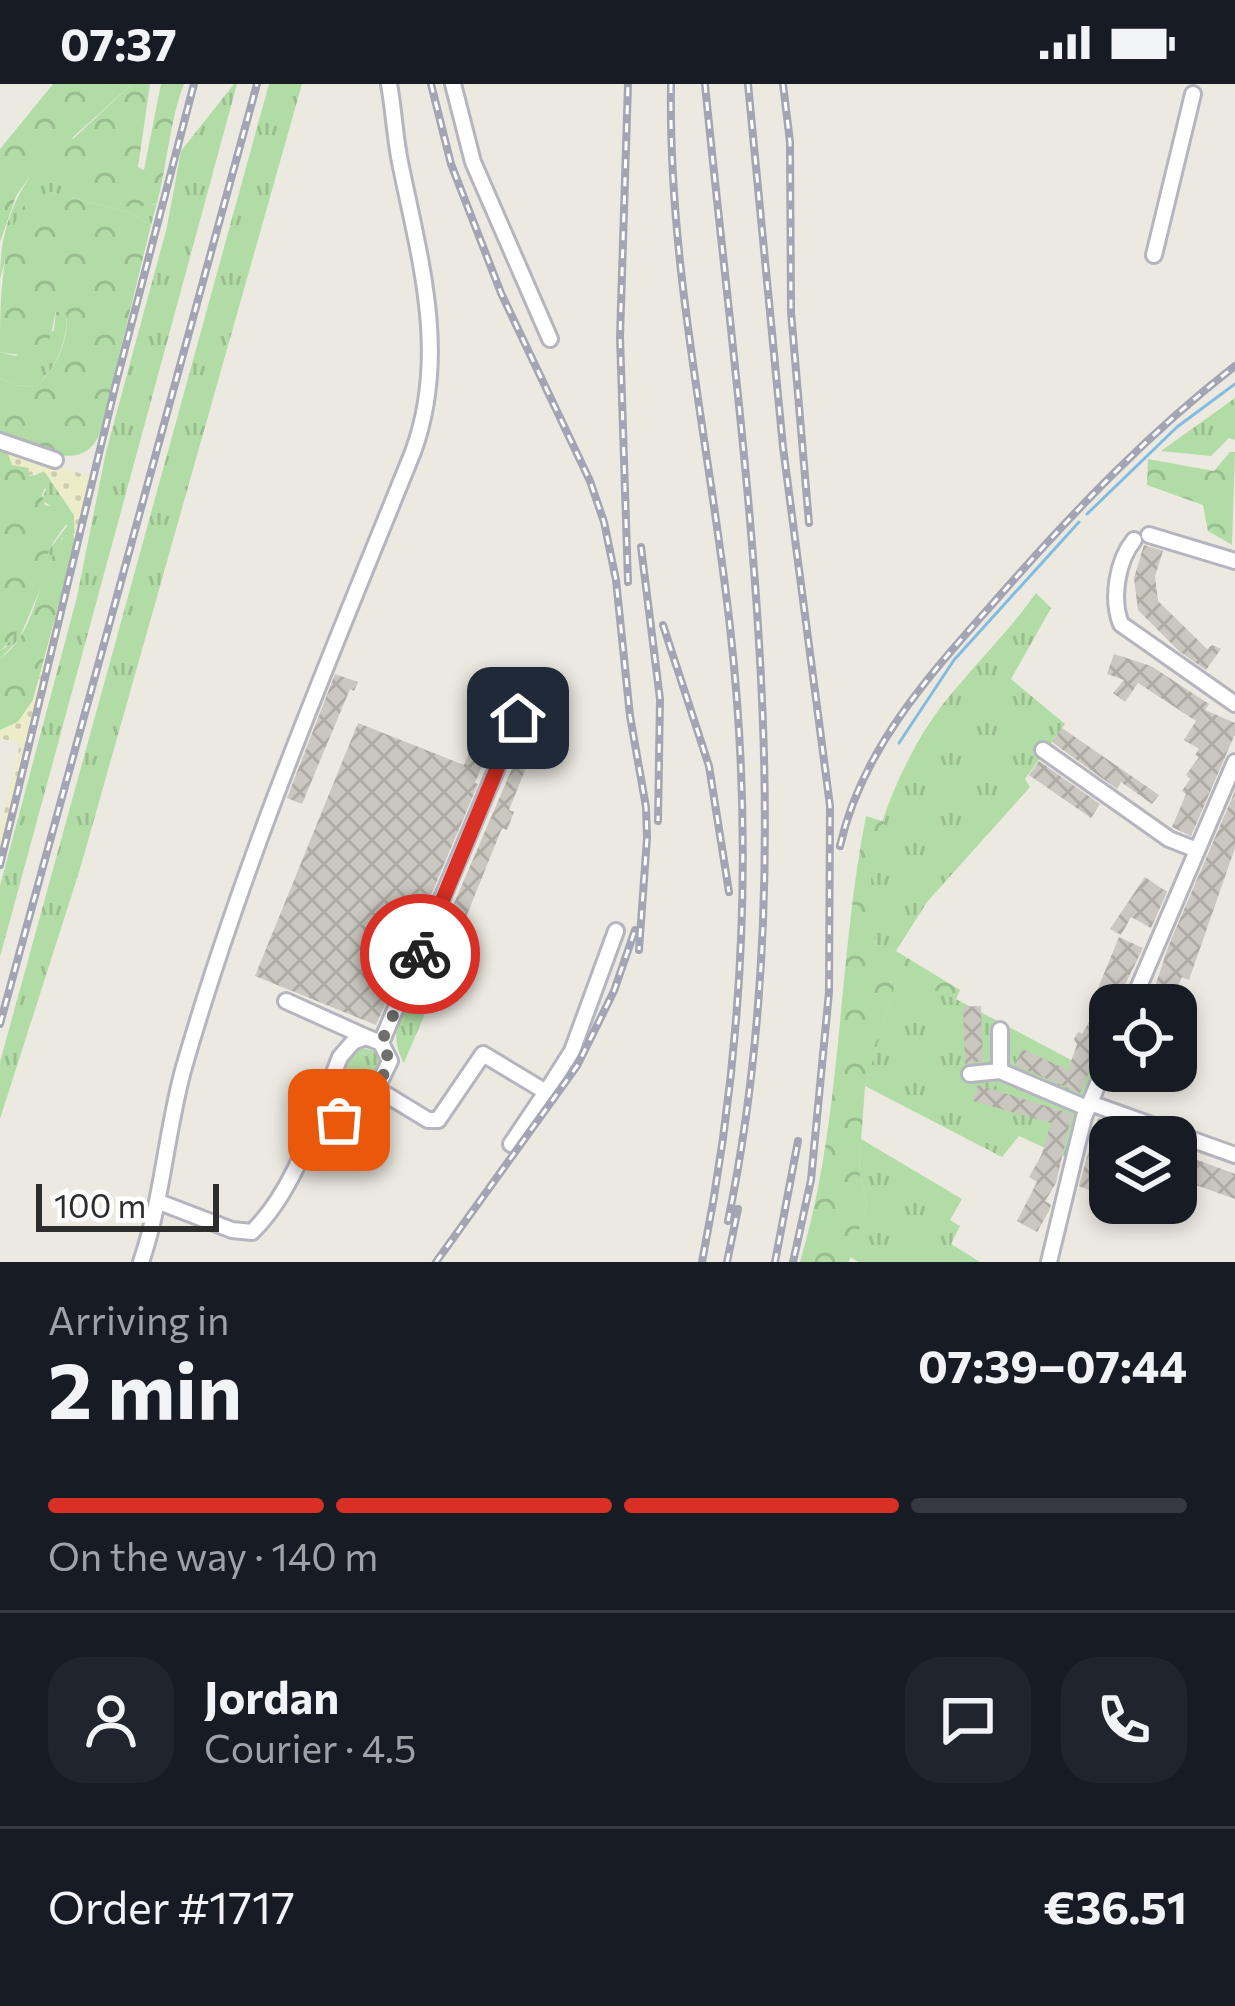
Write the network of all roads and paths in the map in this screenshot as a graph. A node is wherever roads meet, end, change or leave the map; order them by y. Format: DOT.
graph roads {
  1 [pos="388,84"];
  2 [pos="453,84"];
  3 [pos="1193,94"];
  4 [pos="1154,255"];
  5 [pos="550,339"];
  6 [pos="0,441"];
  7 [pos="55,460"];
  8 [pos="1235,561"];
  9 [pos="1235,704"];
  10 [pos="518,718"];
  11 [pos="1043,750"];
  12 [pos="1235,763"];
  13 [pos="1197,850"];
  14 [pos="616,931"];
  15 [pos="1140,984"];
  16 [pos="286,1001"];
  17 [pos="1000,1030"];
  18 [pos="374,1040"];
  19 [pos="1000,1071"];
  20 [pos="970,1074"];
  21 [pos="377,1089"];
  22 [pos="546,1092"];
  23 [pos="1094,1092"];
  24 [pos="1088,1105"];
  25 [pos="511,1144"];
  26 [pos="303,1148"];
  27 [pos="1235,1155"];
  28 [pos="159,1202"];
  29 [pos="141,1262"];
  30 [pos="1049,1262"];
  1 -- 28 [label="street"];
  2 -- 5 [label="street"];
  3 -- 4 [label="street"];
  6 -- 7 [label="street"];
  8 -- 9 [label="street"];
  10 -- 18 [label="street"];
  11 -- 13 [label="street"];
  12 -- 13 [label="street"];
  13 -- 15 [label="street"];
  14 -- 22 [label="street"];
  16 -- 18 [label="street"];
  17 -- 19 [label="street"];
  18 -- 21 [label="street"];
  18 -- 26 [label="street"];
  19 -- 20 [label="street"];
  19 -- 24 [label="street"];
  21 -- 22 [label="street"];
  21 -- 26 [label="street"];
  22 -- 25 [label="street"];
  23 -- 24 [label="street"];
  24 -- 27 [label="street"];
  24 -- 30 [label="street"];
  26 -- 28 [label="street"];
  28 -- 29 [label="street"];
}
